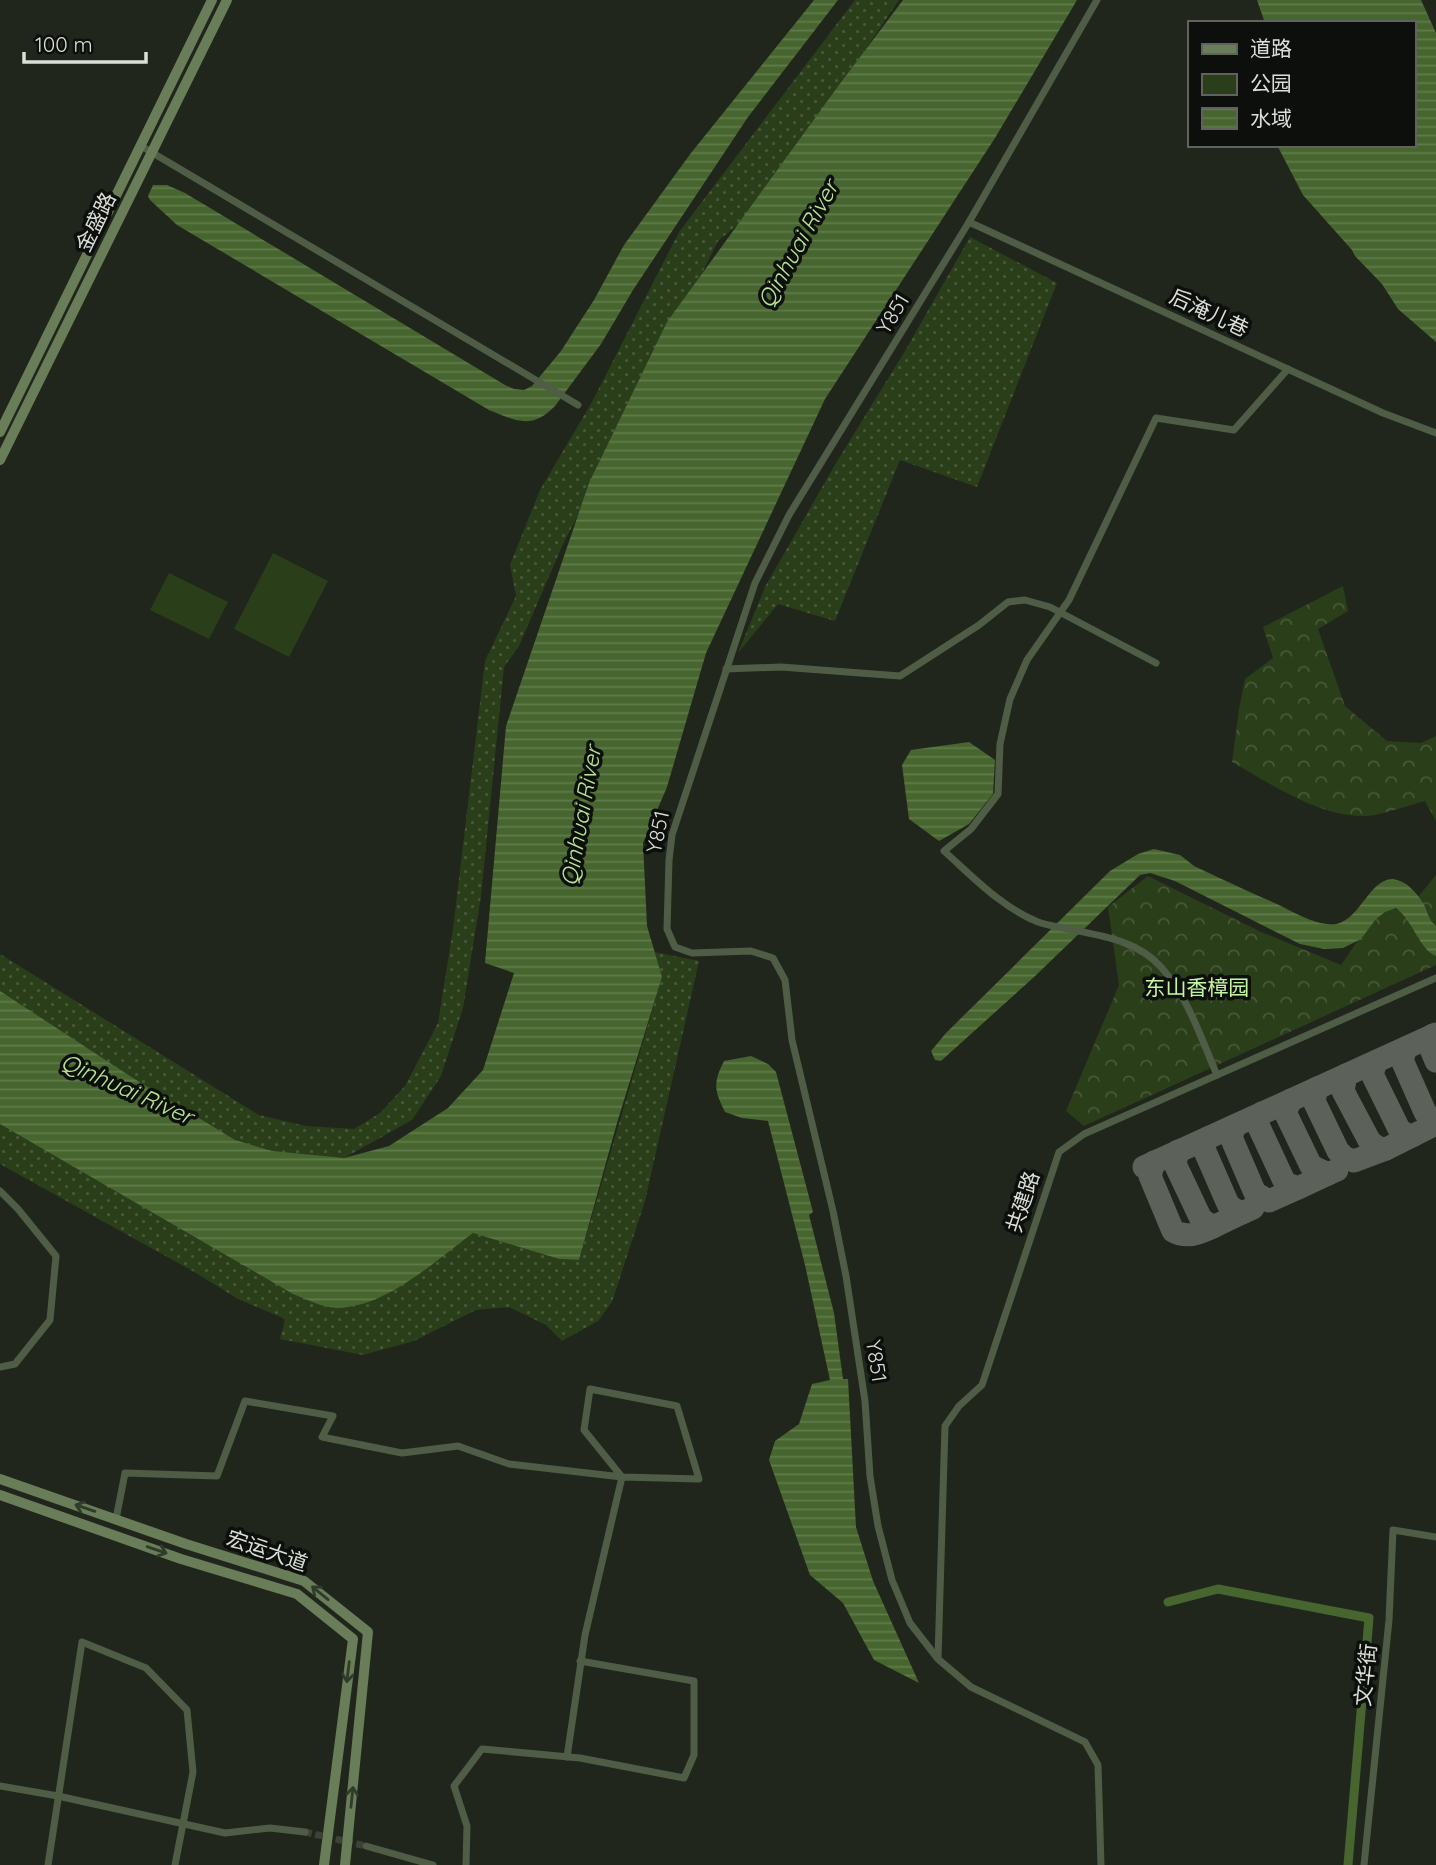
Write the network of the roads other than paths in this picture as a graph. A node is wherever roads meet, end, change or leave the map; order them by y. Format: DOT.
graph roads {
  1 [pos="212,0"];
  2 [pos="227,0"];
  3 [pos="1097,0"];
  4 [pos="141,146"];
  5 [pos="152,152"];
  6 [pos="969,222"];
  7 [pos="1288,369"];
  8 [pos="578,405"];
  9 [pos="0,432"];
  10 [pos="1436,433"];
  11 [pos="0,460"];
  12 [pos="1060,613"];
  13 [pos="1156,663"];
  14 [pos="726,669"];
  15 [pos="1436,978"];
  16 [pos="1217,1075"];
  17 [pos="0,1191"];
  18 [pos="0,1367"];
  19 [pos="622,1477"];
  20 [pos="0,1479"];
  21 [pos="0,1495"];
  22 [pos="116,1520"];
  23 [pos="1436,1536"];
  24 [pos="938,1659"];
  25 [pos="580,1661"];
  26 [pos="567,1757"];
  27 [pos="0,1786"];
  28 [pos="58,1796"];
  29 [pos="183,1824"];
  30 [pos="306,1832"];
  31 [pos="366,1846"];
  32 [pos="48,1865"];
  33 [pos="175,1865"];
  34 [pos="324,1865"];
  35 [pos="345,1865"];
  36 [pos="433,1865"];
  37 [pos="466,1865"];
  38 [pos="1101,1865"];
  39 [pos="1364,1865"];
  1 -- 4 [label="main road, 金盛路"];
  2 -- 5 [label="main road, 金盛路"];
  3 -- 6 [label="street, Y851"];
  4 -- 5 [label="street"];
  4 -- 9 [label="main road, 金盛路"];
  5 -- 8 [label="street"];
  5 -- 11 [label="main road, 金盛路"];
  6 -- 7 [label="street, 后淹儿巷"];
  6 -- 14 [label="street, Y851"];
  7 -- 10 [label="street, 后淹儿巷"];
  7 -- 12 [label="street"];
  12 -- 13 [label="street"];
  12 -- 14 [label="street"];
  12 -- 16 [label="street"];
  14 -- 24 [label="street, Y851"];
  15 -- 16 [label="street, 共建路"];
  16 -- 24 [label="street, 共建路"];
  17 -- 18 [label="street"];
  19 -- 19 [label="street"];
  19 -- 22 [label="street"];
  19 -- 25 [label="street"];
  22 -- 20 [label="main road, 宏运大道, one-way"];
  21 -- 34 [label="main road, 宏运大道, one-way"];
  35 -- 22 [label="main road, 宏运大道, one-way"];
  23 -- 39 [label="street, 文华街"];
  24 -- 38 [label="street, Y851"];
  25 -- 26 [label="street"];
  25 -- 26 [label="street"];
  26 -- 37 [label="street"];
  27 -- 28 [label="street"];
  28 -- 29 [label="street"];
  28 -- 29 [label="street"];
  28 -- 32 [label="street"];
  29 -- 30 [label="street"];
  29 -- 33 [label="street"];
  31 -- 36 [label="street"];
}
